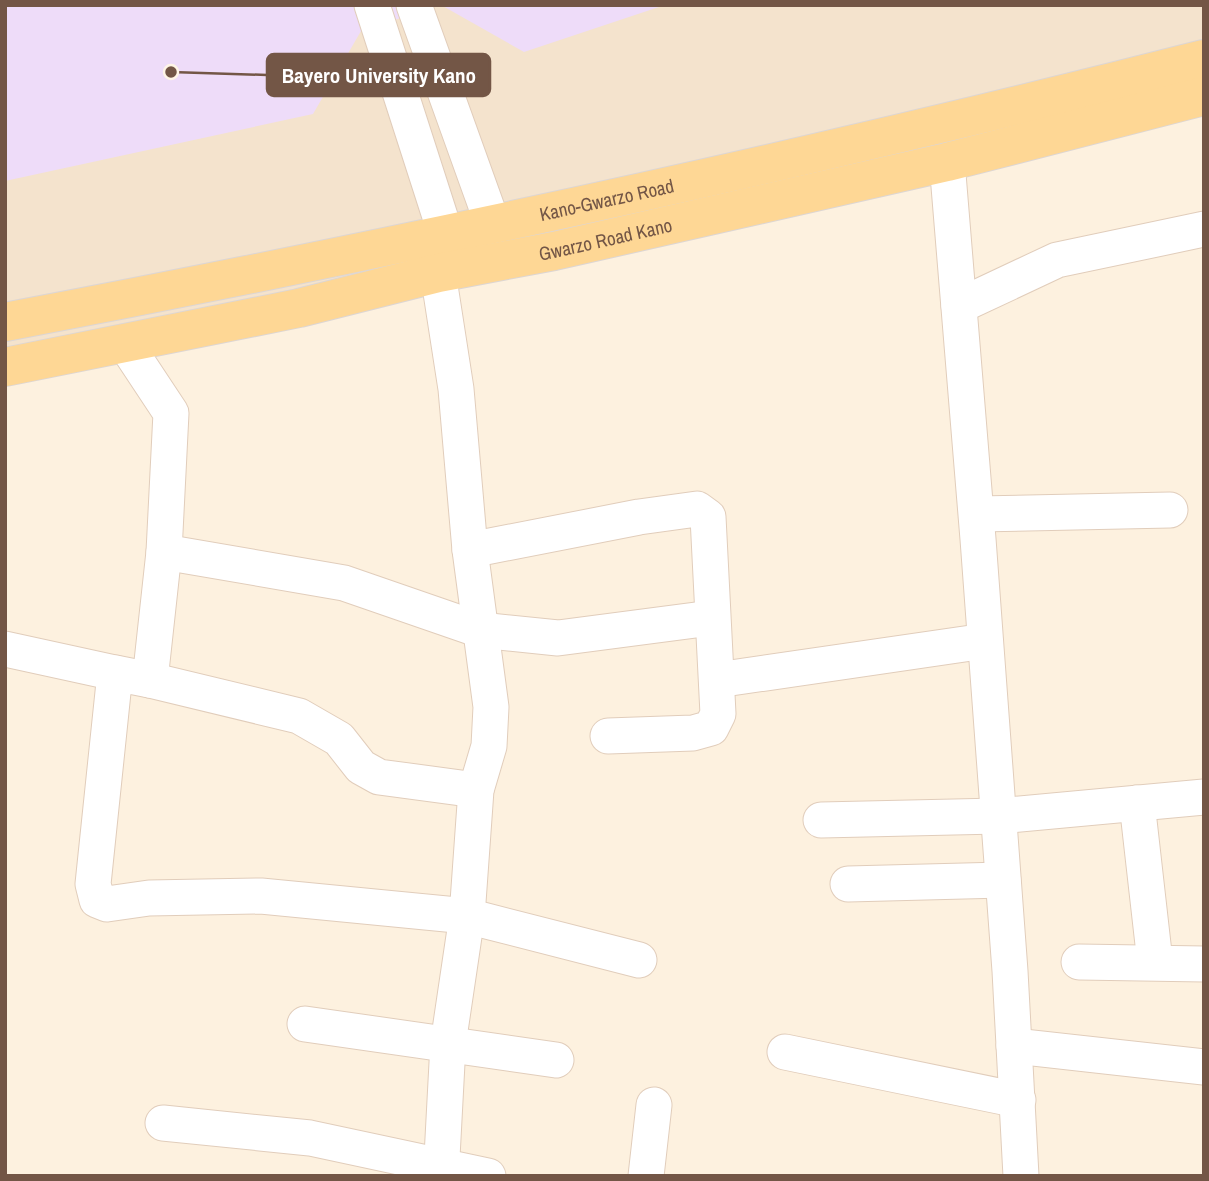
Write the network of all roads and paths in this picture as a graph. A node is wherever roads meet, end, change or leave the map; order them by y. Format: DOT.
graph roads {
  1 [pos="372,5"];
  2 [pos="414,5"];
  3 [pos="427,40"];
  4 [pos="386,51"];
  5 [pos="1204,59"];
  6 [pos="1204,96"];
  7 [pos="947,162"];
  8 [pos="493,225"];
  9 [pos="1204,229"];
  10 [pos="446,235"];
  11 [pos="438,273"];
  12 [pos="959,306"];
  13 [pos="5,322"];
  14 [pos="126,345"];
  15 [pos="5,367"];
  16 [pos="1170,510"];
  17 [pos="976,514"];
  18 [pos="470,550"];
  19 [pos="164,552"];
  20 [pos="711,618"];
  21 [pos="480,630"];
  22 [pos="985,641"];
  23 [pos="5,649"];
  24 [pos="115,673"];
  25 [pos="150,680"];
  26 [pos="717,680"];
  27 [pos="608,736"];
  28 [pos="476,790"];
  29 [pos="1204,797"];
  30 [pos="1137,803"];
  31 [pos="998,816"];
  32 [pos="821,820"];
  33 [pos="1003,880"];
  34 [pos="848,884"];
  35 [pos="467,916"];
  36 [pos="639,960"];
  37 [pos="1079,962"];
  38 [pos="1155,962"];
  39 [pos="1204,964"];
  40 [pos="305,1024"];
  41 [pos="448,1044"];
  42 [pos="1014,1046"];
  43 [pos="785,1052"];
  44 [pos="556,1060"];
  45 [pos="1204,1068"];
  46 [pos="1018,1100"];
  47 [pos="654,1105"];
  48 [pos="163,1123"];
  49 [pos="441,1172"];
  50 [pos="488,1176"];
  51 [pos="646,1176"];
  52 [pos="1021,1176"];
  1 -- 4 [label="street"];
  2 -- 3 [label="street"];
  3 -- 4 [label="street"];
  3 -- 8 [label="street"];
  4 -- 10 [label="street"];
  5 -- 8 [label="main road, Kano-Gwarzo Road"];
  6 -- 7 [label="main road, Gwarzo Road Kano"];
  7 -- 11 [label="main road, Gwarzo Road Kano"];
  7 -- 12 [label="street"];
  8 -- 10 [label="main road, Kano-Gwarzo Road"];
  9 -- 12 [label="street"];
  10 -- 13 [label="main road, Kano-Gwarzo Road"];
  11 -- 14 [label="main road, Gwarzo Road Kano"];
  11 -- 18 [label="street"];
  12 -- 17 [label="street"];
  14 -- 15 [label="main road, Gwarzo Road Kano"];
  14 -- 19 [label="street"];
  16 -- 17 [label="street"];
  17 -- 22 [label="street"];
  18 -- 20 [label="street"];
  18 -- 21 [label="street"];
  19 -- 21 [label="street"];
  19 -- 25 [label="street"];
  20 -- 21 [label="street"];
  20 -- 26 [label="street"];
  21 -- 28 [label="street"];
  22 -- 26 [label="street"];
  22 -- 31 [label="street"];
  23 -- 24 [label="street"];
  24 -- 25 [label="street"];
  24 -- 35 [label="street"];
  25 -- 28 [label="street"];
  26 -- 27 [label="street"];
  28 -- 35 [label="street"];
  29 -- 30 [label="street"];
  30 -- 31 [label="street"];
  30 -- 38 [label="street"];
  31 -- 32 [label="street"];
  31 -- 33 [label="street"];
  33 -- 34 [label="street"];
  33 -- 42 [label="street"];
  35 -- 36 [label="street"];
  35 -- 41 [label="street"];
  37 -- 38 [label="street"];
  38 -- 39 [label="street"];
  40 -- 41 [label="street"];
  41 -- 44 [label="street"];
  41 -- 49 [label="street"];
  42 -- 45 [label="street"];
  42 -- 46 [label="street"];
  43 -- 46 [label="street"];
  46 -- 52 [label="street"];
  47 -- 51 [label="street"];
  48 -- 49 [label="street"];
  49 -- 50 [label="street"];
}
